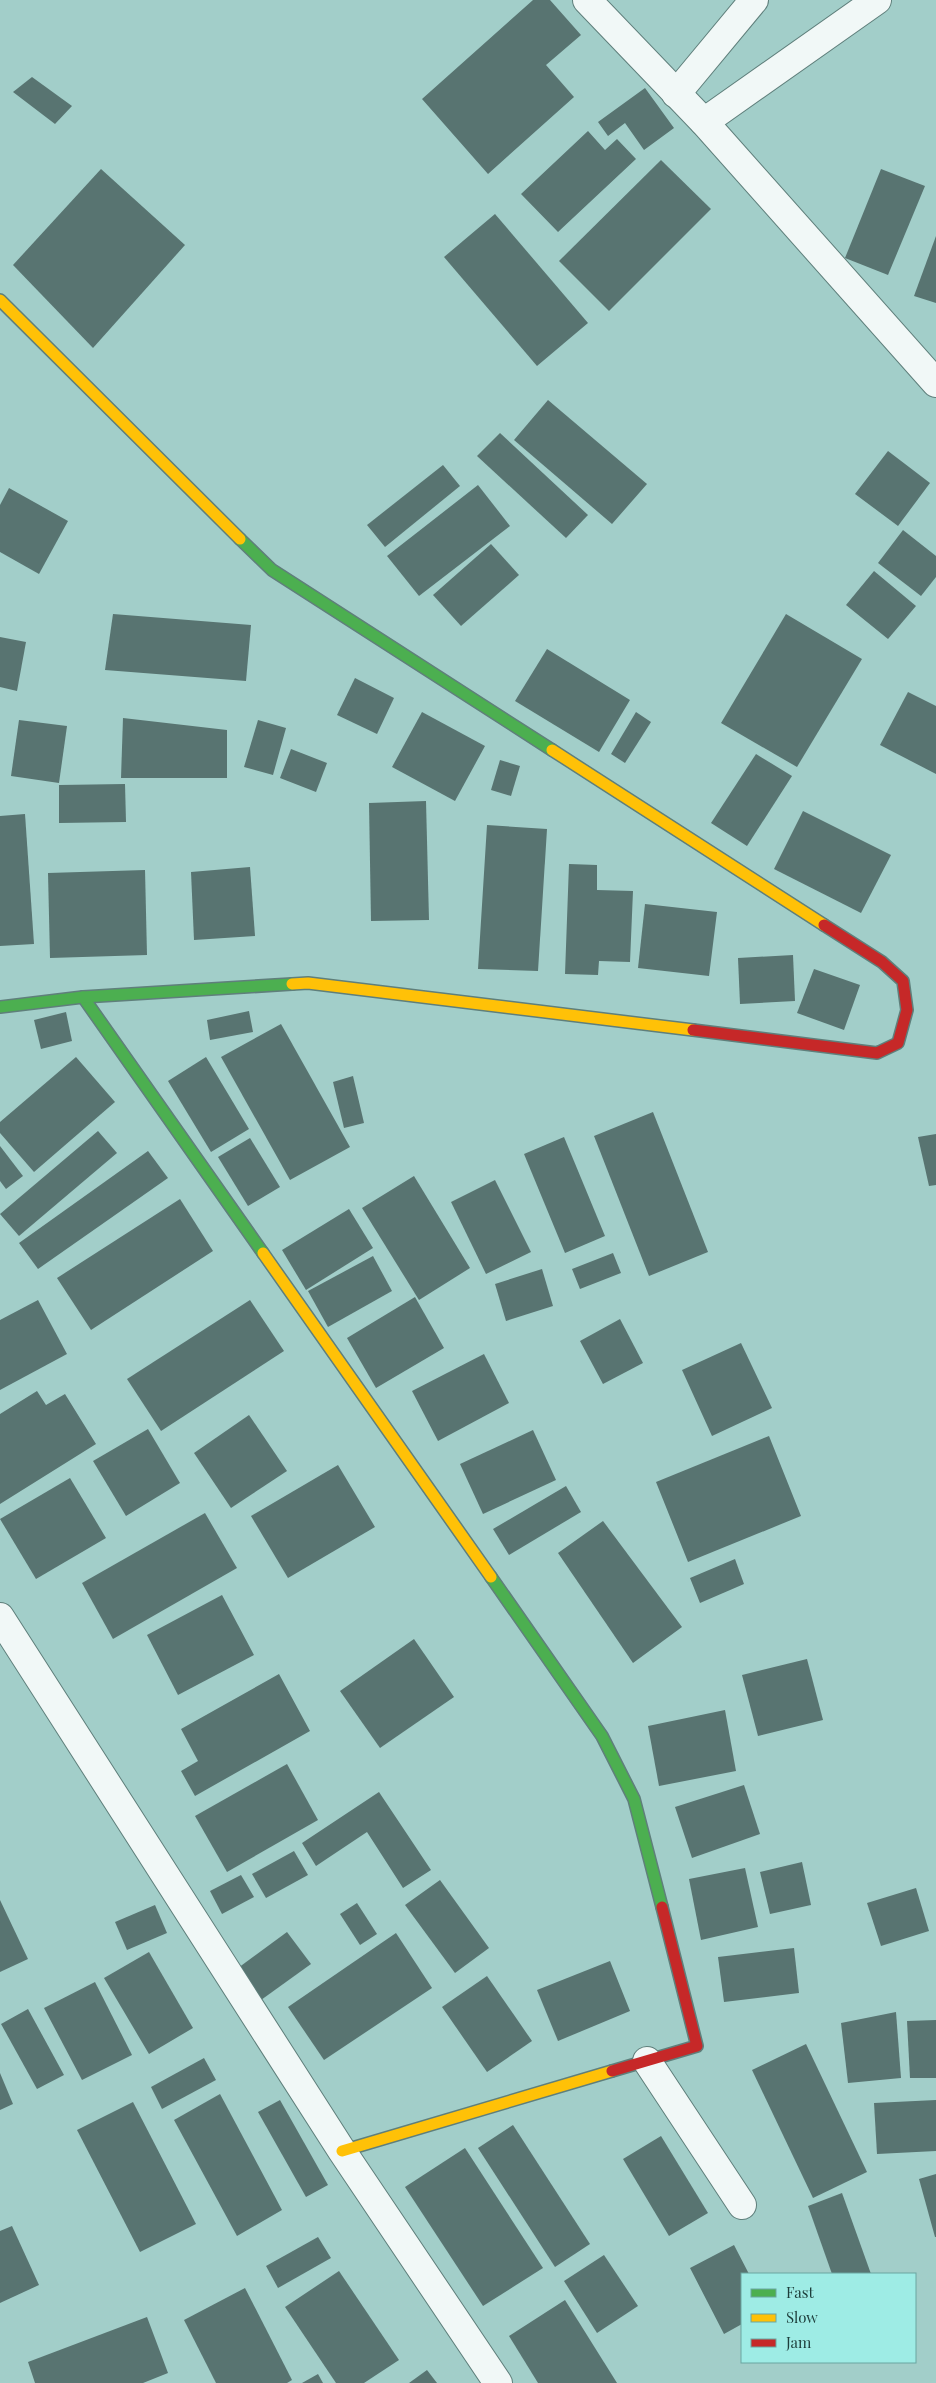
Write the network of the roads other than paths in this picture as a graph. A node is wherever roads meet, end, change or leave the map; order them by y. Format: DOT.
graph roads {
  1 [pos="587,0"];
  2 [pos="754,0"];
  3 [pos="877,0"];
  4 [pos="676,94"];
  5 [pos="704,122"];
  6 [pos="0,300"];
  7 [pos="936,383"];
  8 [pos="83,997"];
  9 [pos="0,1006"];
  10 [pos="0,1617"];
  11 [pos="647,2061"];
  12 [pos="342,2151"];
  13 [pos="742,2205"];
  14 [pos="498,2383"];
  1 -- 4 [label="street"];
  2 -- 4 [label="street"];
  3 -- 5 [label="street"];
  4 -- 5 [label="street"];
  5 -- 7 [label="street"];
  6 -- 8 [label="street"];
  8 -- 9 [label="street"];
  8 -- 11 [label="street"];
  10 -- 12 [label="street"];
  11 -- 12 [label="street"];
  11 -- 13 [label="street"];
  12 -- 14 [label="street"];
}
